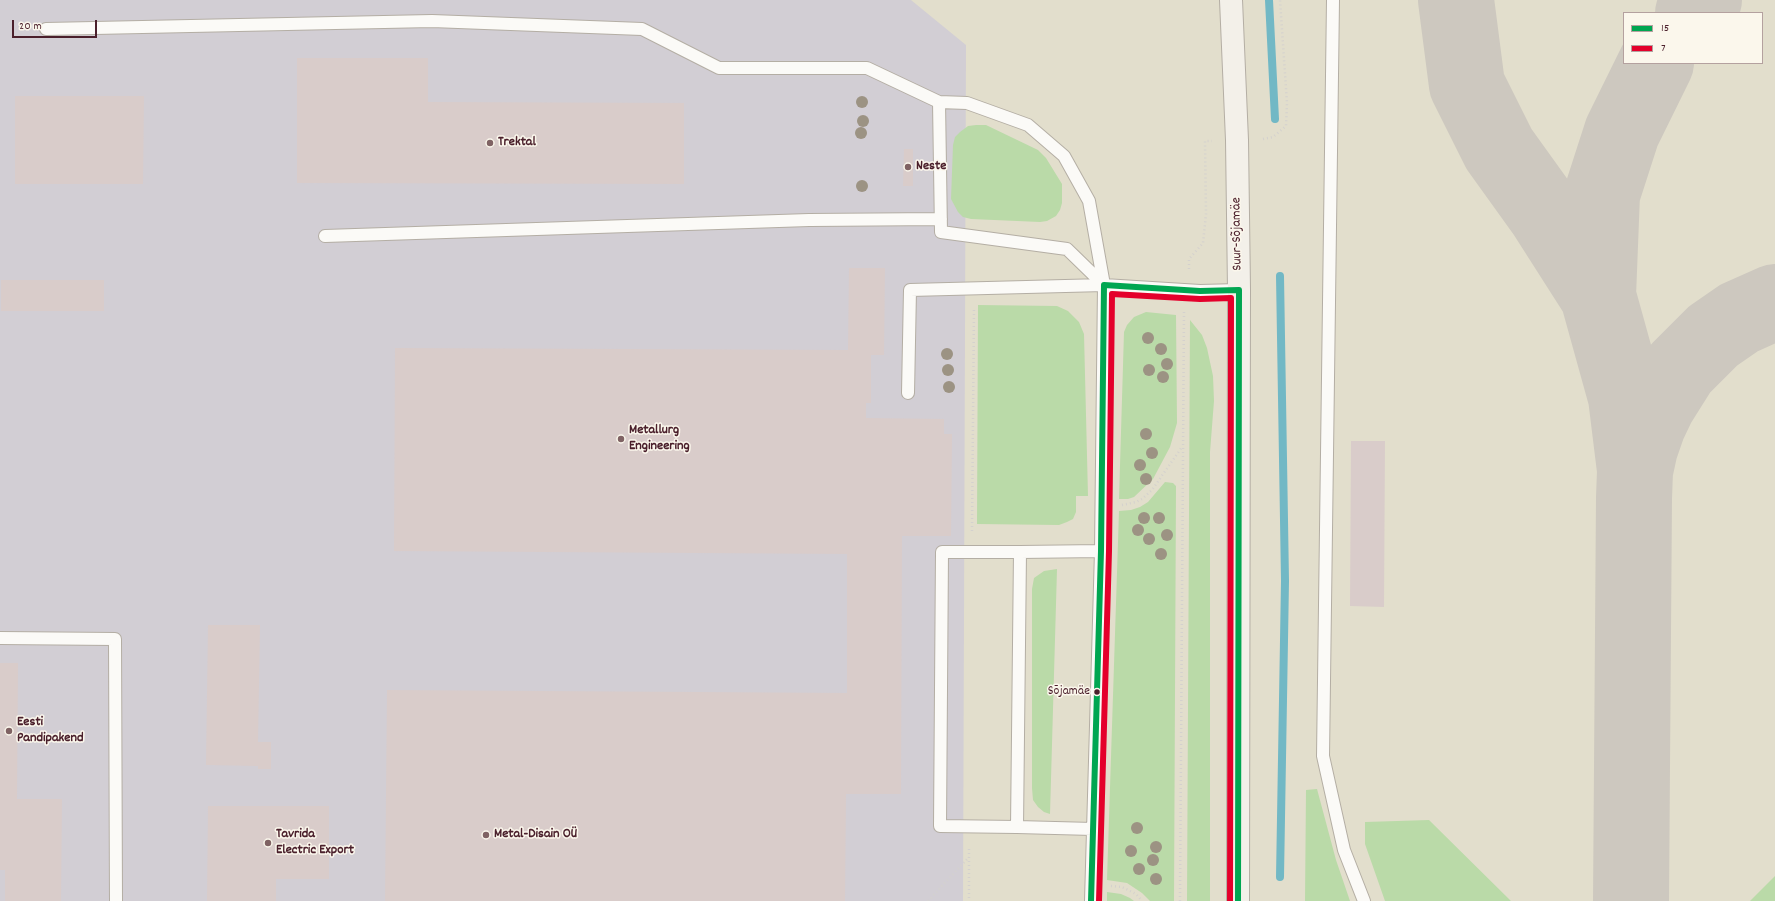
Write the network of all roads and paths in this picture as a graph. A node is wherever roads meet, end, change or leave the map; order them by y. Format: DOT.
graph roads {
  1 [pos="1231,0"];
  2 [pos="1280,0"];
  3 [pos="1333,0"];
  4 [pos="46,29"];
  5 [pos="939,102"];
  6 [pos="1261,140"];
  7 [pos="1215,141"];
  8 [pos="941,219"];
  9 [pos="325,236"];
  10 [pos="1104,285"];
  11 [pos="974,288"];
  12 [pos="1187,290"];
  13 [pos="1239,290"];
  14 [pos="908,393"];
  15 [pos="1183,447"];
  16 [pos="1102,504"];
  17 [pos="1101,551"];
  18 [pos="972,552"];
  19 [pos="1020,552"];
  20 [pos="0,638"];
  21 [pos="1017,827"];
  22 [pos="1093,829"];
  23 [pos="969,849"];
  24 [pos="969,857"];
  25 [pos="116,901"];
  26 [pos="928,901"];
  27 [pos="969,901"];
  28 [pos="1091,901"];
  29 [pos="1180,901"];
  30 [pos="1238,901"];
  31 [pos="1364,901"];
  1 -- 13 [label="main road, Suur-Sõjamäe"];
  2 -- 6 [label="path"];
  3 -- 31 [label="lane"];
  4 -- 5 [label="lane"];
  5 -- 8 [label="lane"];
  5 -- 10 [label="lane"];
  7 -- 12 [label="path"];
  8 -- 9 [label="lane"];
  8 -- 10 [label="lane"];
  10 -- 11 [label="lane"];
  10 -- 12 [label="lane"];
  10 -- 16 [label="lane"];
  11 -- 14 [label="lane"];
  11 -- 18 [label="path"];
  12 -- 13 [label="lane"];
  12 -- 15 [label="path"];
  13 -- 30 [label="main road, Suur-Sõjamäe"];
  15 -- 16 [label="path"];
  15 -- 29 [label="path"];
  16 -- 17 [label="lane"];
  17 -- 19 [label="lane"];
  17 -- 22 [label="lane"];
  18 -- 19 [label="lane"];
  18 -- 21 [label="lane"];
  19 -- 21 [label="lane"];
  20 -- 25 [label="lane"];
  21 -- 22 [label="lane"];
  22 -- 28 [label="lane"];
  23 -- 24 [label="path"];
  24 -- 26 [label="path"];
  24 -- 27 [label="path"];
}
